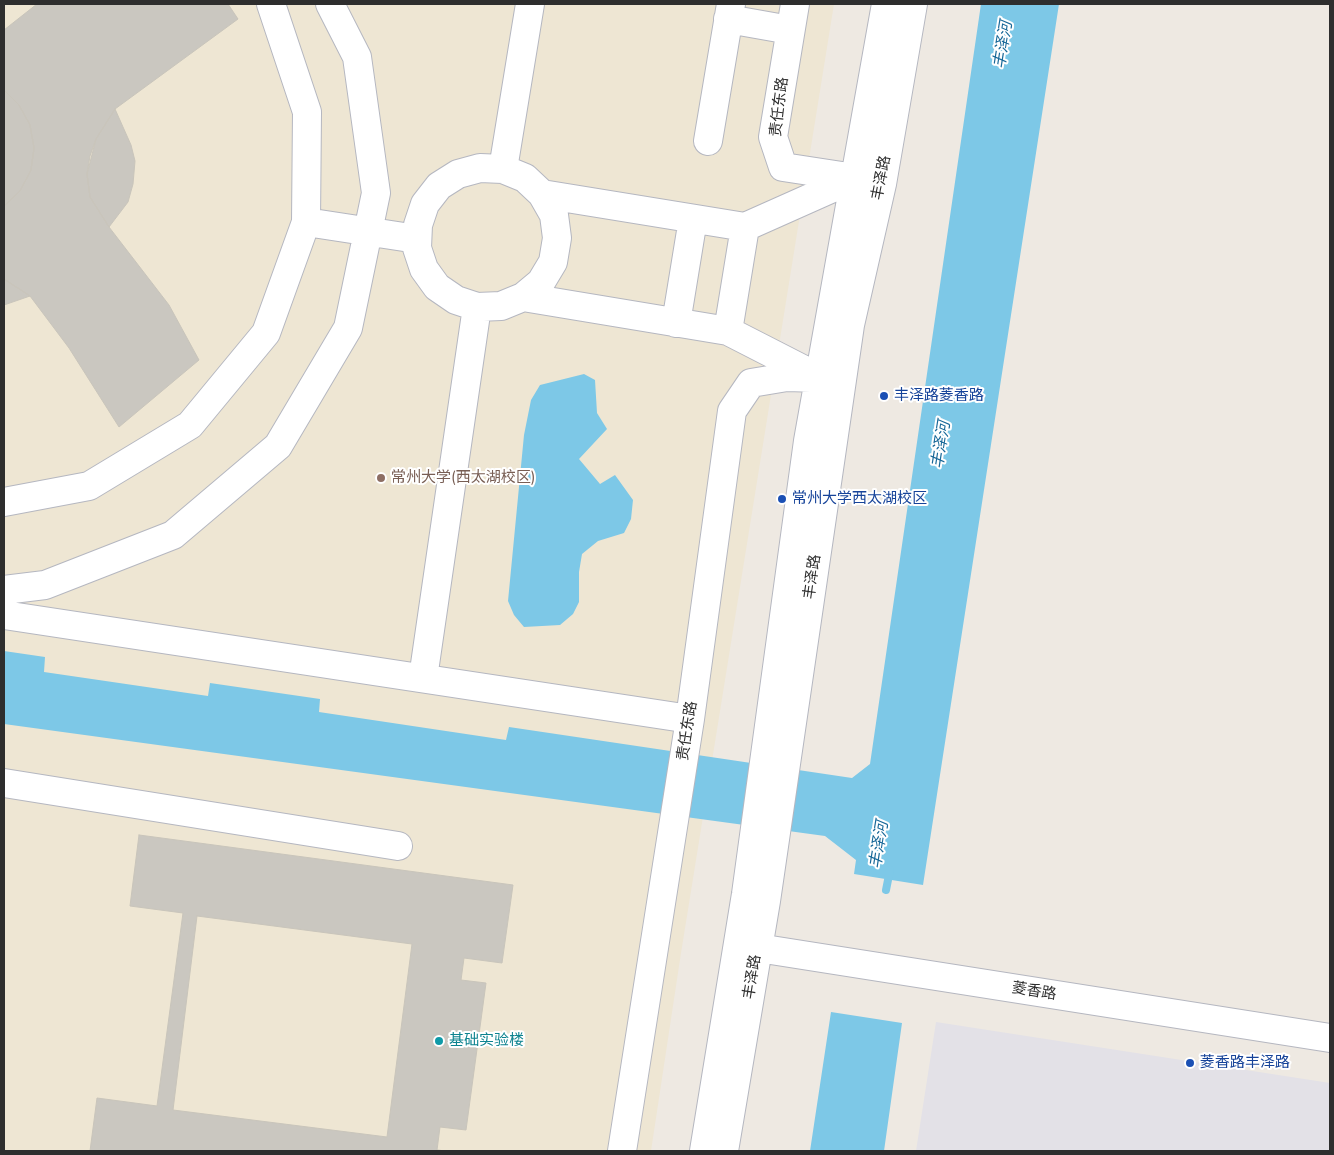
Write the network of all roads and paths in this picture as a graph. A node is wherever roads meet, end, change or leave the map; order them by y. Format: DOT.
graph roads {
  1 [pos="271,4"];
  2 [pos="330,4"];
  3 [pos="530,4"];
  4 [pos="794,4"];
  5 [pos="886,4"];
  6 [pos="912,4"];
  7 [pos="730,11"];
  8 [pos="790,30"];
  9 [pos="708,140"];
  10 [pos="503,169"];
  11 [pos="855,178"];
  12 [pos="542,194"];
  13 [pos="693,219"];
  14 [pos="306,222"];
  15 [pos="745,227"];
  16 [pos="368,231"];
  17 [pos="417,239"];
  18 [pos="523,298"];
  19 [pos="478,307"];
  20 [pos="676,323"];
  21 [pos="728,331"];
  22 [pos="819,378"];
  23 [pos="4,502"];
  24 [pos="4,590"];
  25 [pos="4,614"];
  26 [pos="422,678"];
  27 [pos="690,719"];
  28 [pos="4,783"];
  29 [pos="398,846"];
  30 [pos="748,947"];
  31 [pos="1330,1038"];
  32 [pos="622,1151"];
  33 [pos="704,1151"];
  34 [pos="724,1151"];
  1 -- 14 [label="street"];
  2 -- 16 [label="street"];
  3 -- 10 [label="street"];
  4 -- 8 [label="street, 责任东路"];
  5 -- 11 [label="street, 丰泽路"];
  6 -- 30 [label="street, 丰泽路"];
  7 -- 8 [label="street"];
  7 -- 9 [label="street"];
  8 -- 11 [label="street, 责任东路"];
  10 -- 12 [label="street"];
  10 -- 17 [label="street"];
  11 -- 15 [label="street"];
  11 -- 22 [label="street, 丰泽路"];
  12 -- 13 [label="street"];
  12 -- 18 [label="street"];
  13 -- 15 [label="street"];
  13 -- 20 [label="street"];
  14 -- 16 [label="street"];
  14 -- 23 [label="street"];
  15 -- 21 [label="street"];
  16 -- 17 [label="street"];
  16 -- 24 [label="street"];
  17 -- 19 [label="street"];
  18 -- 19 [label="street"];
  18 -- 20 [label="street"];
  19 -- 26 [label="street"];
  20 -- 21 [label="street"];
  21 -- 22 [label="street"];
  22 -- 27 [label="street, 责任东路"];
  22 -- 30 [label="street, 丰泽路"];
  25 -- 26 [label="street"];
  26 -- 27 [label="street"];
  27 -- 32 [label="street, 责任东路"];
  28 -- 29 [label="street"];
  30 -- 31 [label="street, 菱香路"];
  30 -- 33 [label="street, 丰泽路"];
  30 -- 34 [label="street, 丰泽路"];
}
